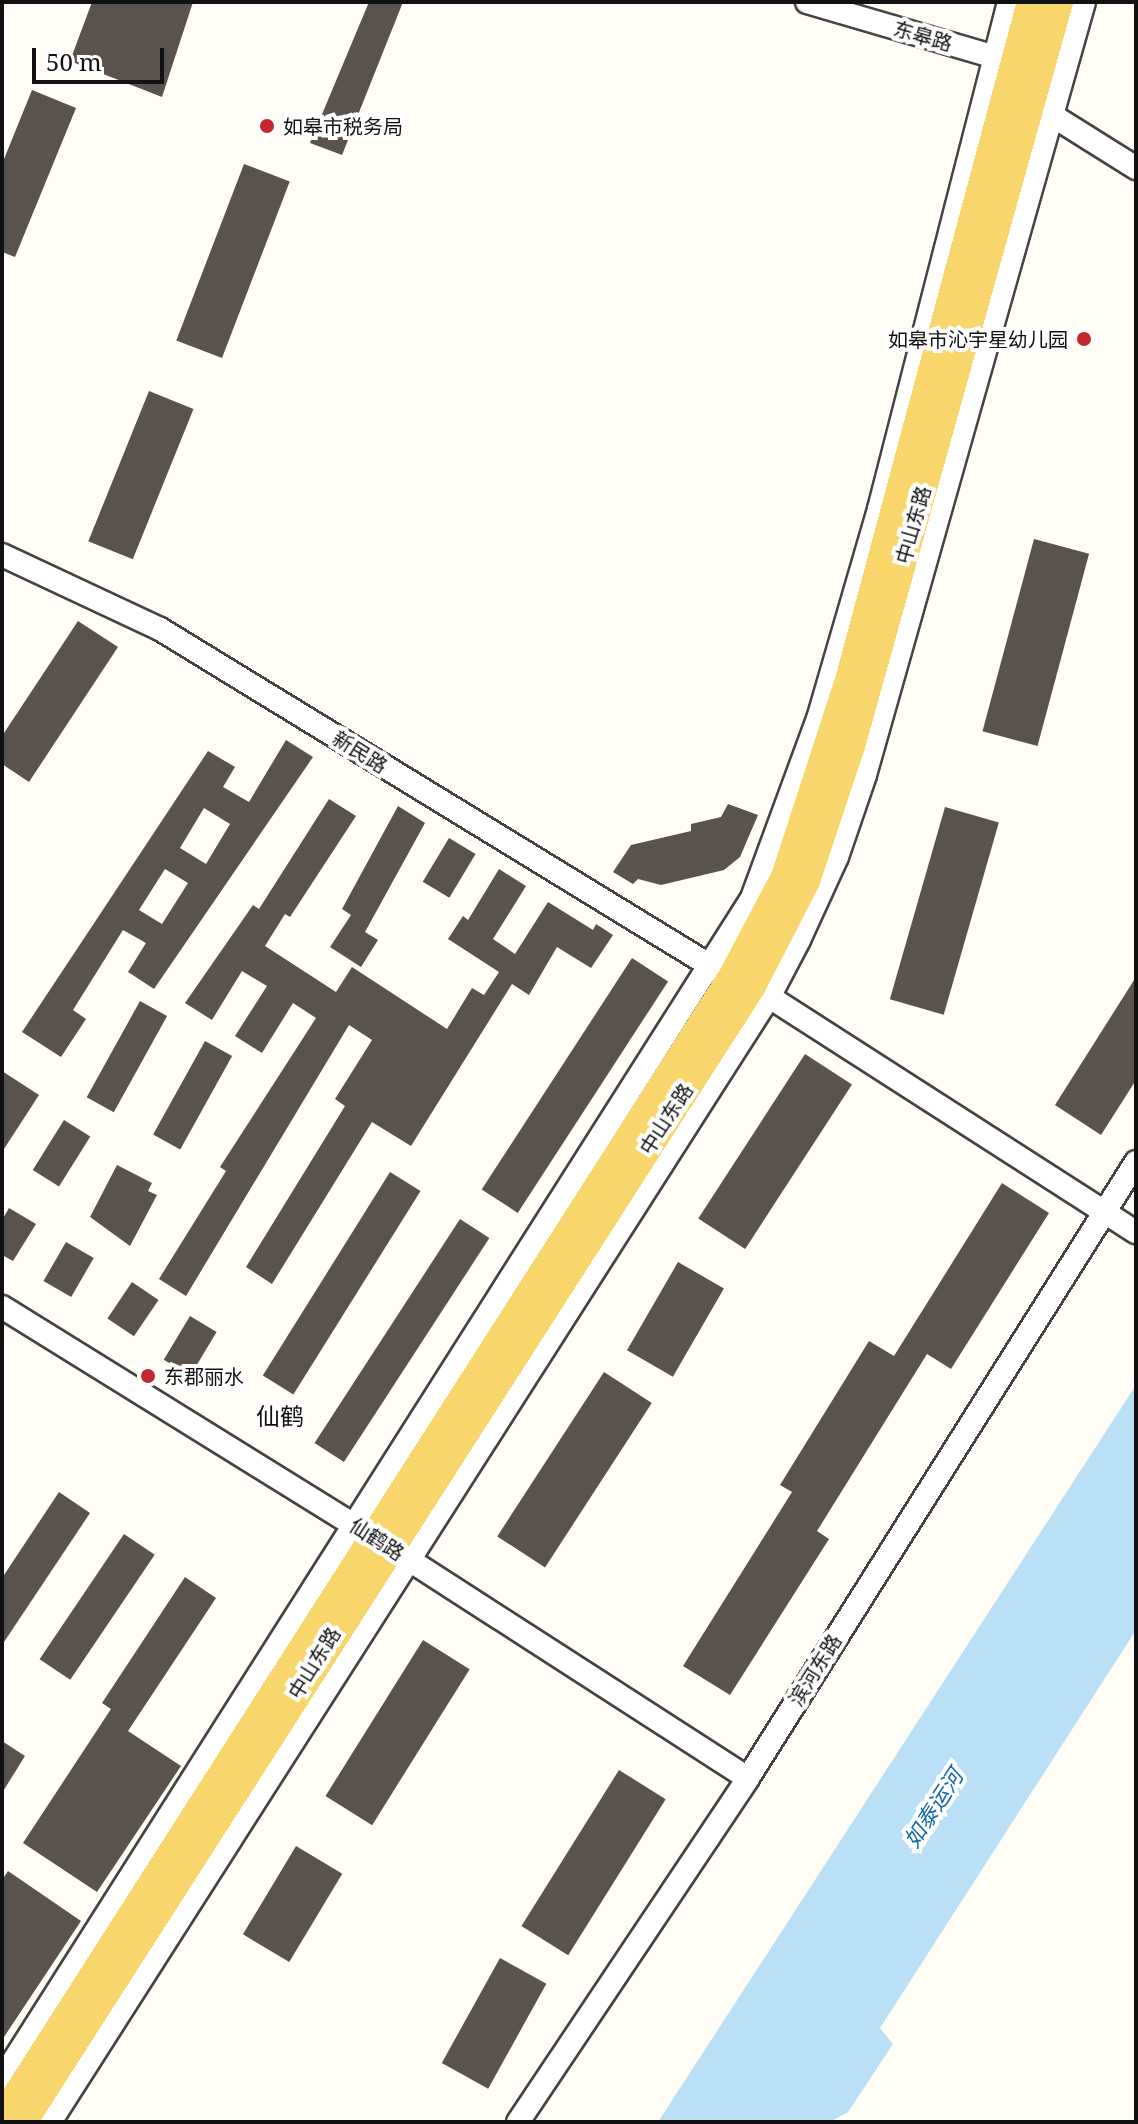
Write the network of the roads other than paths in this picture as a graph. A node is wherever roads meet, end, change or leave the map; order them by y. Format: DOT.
graph roads {
  1 [pos="807,2"];
  2 [pos="1009,2"];
  3 [pos="1031,2"];
  4 [pos="1059,2"];
  5 [pos="1084,2"];
  6 [pos="1016,63"];
  7 [pos="1053,116"];
  8 [pos="1136,168"];
  9 [pos="2,555"];
  10 [pos="740,982"];
  11 [pos="1136,1162"];
  12 [pos="1103,1211"];
  13 [pos="1136,1232"];
  14 [pos="2,1307"];
  15 [pos="381,1541"];
  16 [pos="748,1778"];
  17 [pos="2,2079"];
  18 [pos="2,2118"];
  19 [pos="23,2122"];
  20 [pos="50,2122"];
  21 [pos="518,2122"];
  1 -- 6 [label="street, 东皋路"];
  2 -- 6 [label="street"];
  3 -- 6 [label="main road, 中山东路"];
  4 -- 6 [label="main road, 中山东路"];
  5 -- 7 [label="street"];
  6 -- 10 [label="main road, 中山东路"];
  7 -- 8 [label="street"];
  7 -- 10 [label="street"];
  9 -- 10 [label="street, 新民路"];
  10 -- 12 [label="street, 新民路"];
  10 -- 15 [label="main road, 中山东路"];
  10 -- 15 [label="street"];
  11 -- 12 [label="street, 滨河东路"];
  12 -- 13 [label="street, 新民路"];
  12 -- 16 [label="street, 滨河东路"];
  14 -- 15 [label="street, 仙鹤路"];
  15 -- 16 [label="street, 仙鹤路"];
  15 -- 17 [label="street"];
  15 -- 18 [label="main road, 中山东路"];
  15 -- 19 [label="main road, 中山东路"];
  15 -- 20 [label="street"];
  16 -- 21 [label="street, 滨河东路"];
}
